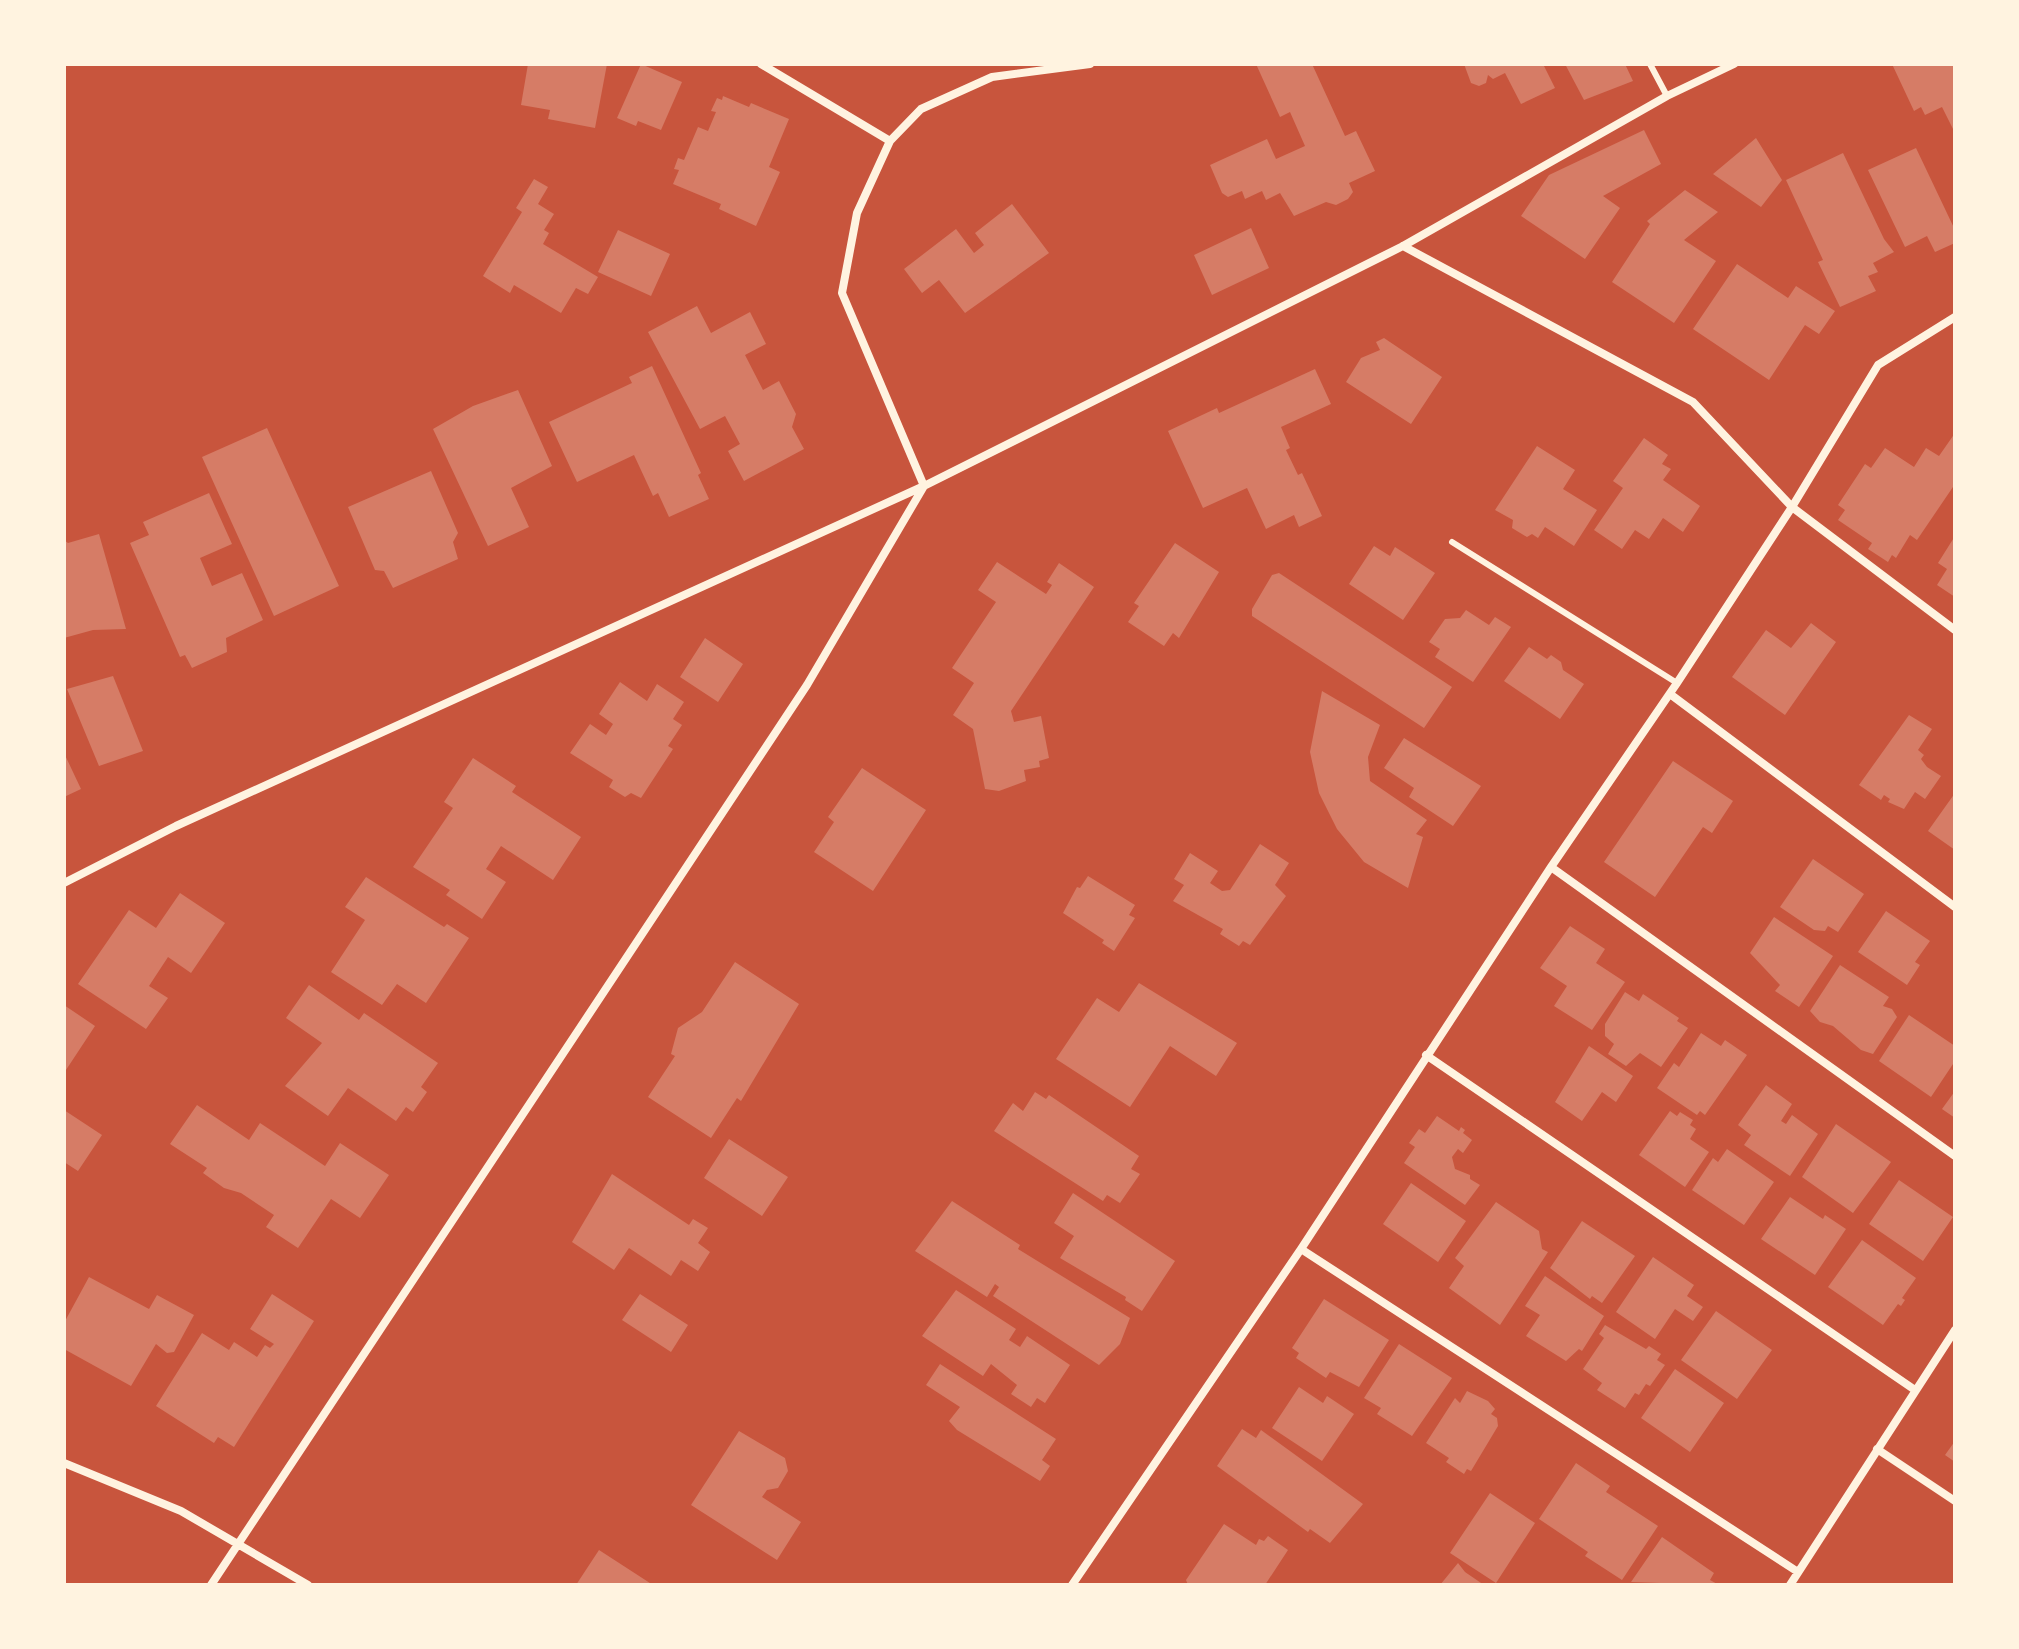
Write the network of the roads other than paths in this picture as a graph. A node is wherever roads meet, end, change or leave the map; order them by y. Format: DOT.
graph roads {
  1 [pos="761,64"];
  2 [pos="1090,64"];
  3 [pos="1650,64"];
  4 [pos="1734,64"];
  5 [pos="1667,96"];
  6 [pos="890,141"];
  7 [pos="1403,246"];
  8 [pos="1955,317"];
  9 [pos="924,486"];
  10 [pos="1792,507"];
  11 [pos="1452,542"];
  12 [pos="1955,630"];
  13 [pos="1677,683"];
  14 [pos="1670,694"];
  15 [pos="1551,867"];
  16 [pos="64,883"];
  17 [pos="1955,907"];
  18 [pos="1426,1055"];
  19 [pos="1955,1156"];
  20 [pos="1301,1249"];
  21 [pos="1955,1330"];
  22 [pos="1915,1390"];
  23 [pos="1877,1449"];
  24 [pos="64,1463"];
  25 [pos="1955,1501"];
  26 [pos="240,1545"];
  27 [pos="1798,1572"];
  28 [pos="211,1585"];
  29 [pos="308,1585"];
  30 [pos="1072,1585"];
  31 [pos="1790,1585"];
  1 -- 6 [label="street"];
  2 -- 6 [label="street"];
  3 -- 5 [label="lane"];
  4 -- 5 [label="street"];
  5 -- 7 [label="street"];
  6 -- 9 [label="street"];
  7 -- 9 [label="street"];
  7 -- 10 [label="street"];
  8 -- 10 [label="street"];
  9 -- 16 [label="street"];
  9 -- 26 [label="street"];
  10 -- 12 [label="street"];
  10 -- 13 [label="street"];
  11 -- 13 [label="lane"];
  13 -- 14 [label="street"];
  14 -- 15 [label="street"];
  14 -- 17 [label="street"];
  15 -- 18 [label="street"];
  15 -- 19 [label="street"];
  18 -- 20 [label="street"];
  18 -- 22 [label="street"];
  20 -- 27 [label="street"];
  20 -- 30 [label="street"];
  21 -- 22 [label="street"];
  22 -- 23 [label="street"];
  23 -- 25 [label="street"];
  23 -- 27 [label="street"];
  24 -- 26 [label="street"];
  26 -- 28 [label="street"];
  26 -- 29 [label="street"];
  27 -- 31 [label="street"];
}
